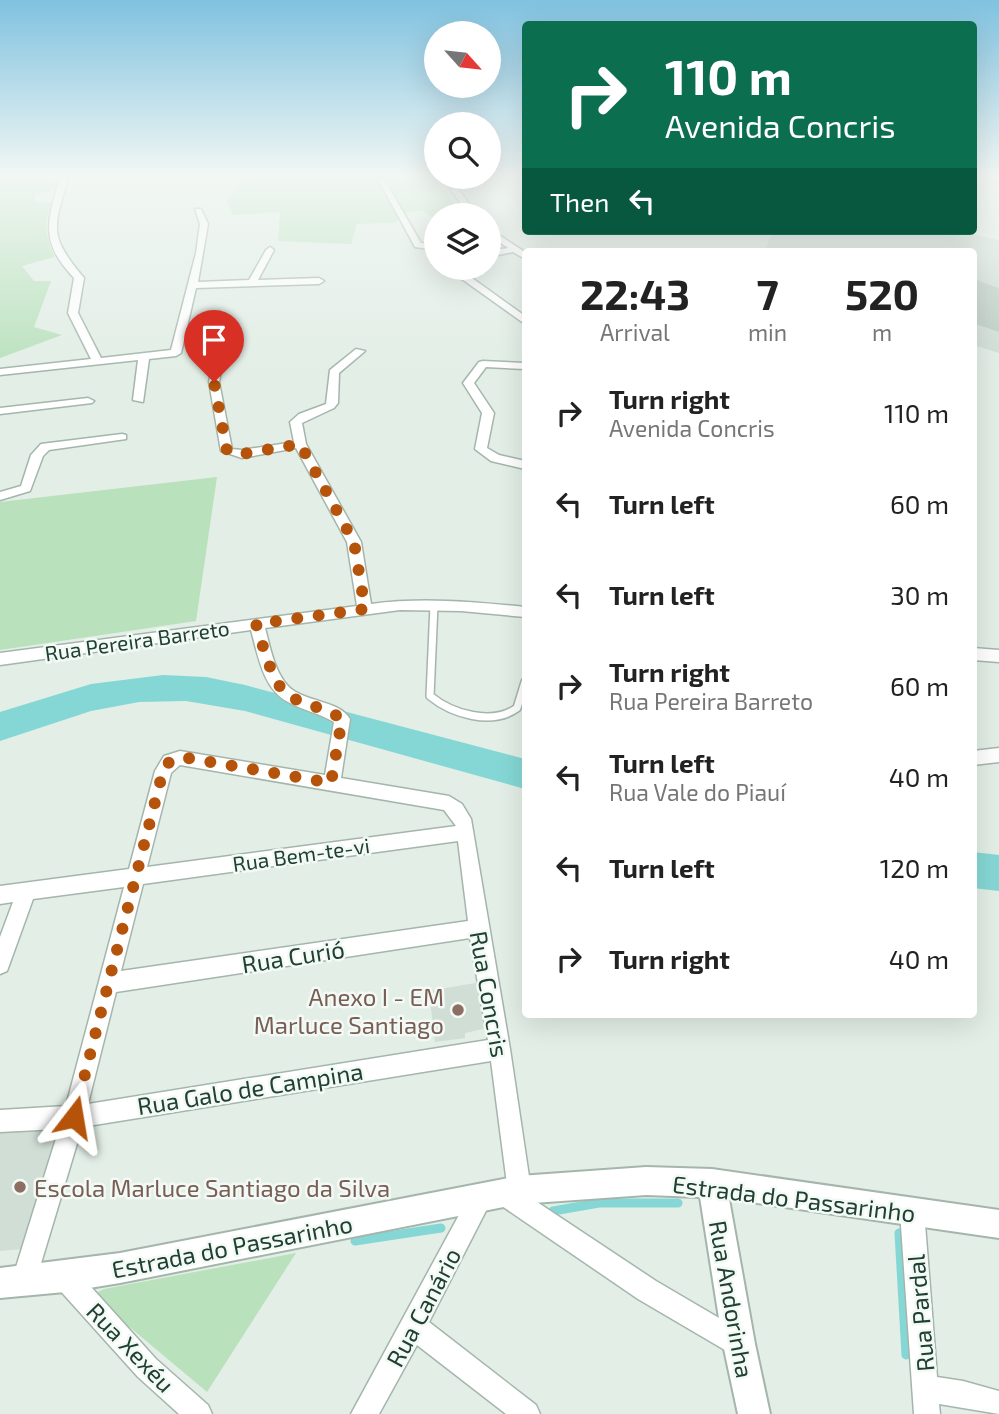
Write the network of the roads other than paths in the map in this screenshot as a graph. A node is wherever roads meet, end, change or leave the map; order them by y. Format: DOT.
graph roads {
  1 [pos="54,241"];
  2 [pos="202,241"];
  3 [pos="504,241"];
  4 [pos="515,249"];
  5 [pos="270,250"];
  6 [pos="501,252"];
  7 [pos="522,254"];
  8 [pos="469,280"];
  9 [pos="319,281"];
  10 [pos="252,283"];
  11 [pos="191,285"];
  12 [pos="522,319"];
  13 [pos="226,322"];
  14 [pos="360,351"];
  15 [pos="144,357"];
  16 [pos="98,362"];
  17 [pos="522,366"];
  18 [pos="0,372"];
  19 [pos="139,400"];
  20 [pos="88,401"];
  21 [pos="0,411"];
  22 [pos="122,437"];
  23 [pos="302,448"];
  24 [pos="522,464"];
  25 [pos="0,496"];
  26 [pos="434,605"];
  27 [pos="365,609"];
  28 [pos="522,612"];
  29 [pos="256,624"];
  30 [pos="977,654"];
  31 [pos="999,656"];
  32 [pos="0,659"];
  33 [pos="522,694"];
  34 [pos="999,755"];
  35 [pos="977,758"];
  36 [pos="331,783"];
  37 [pos="466,832"];
  38 [pos="136,877"];
  39 [pos="26,892"];
  40 [pos="0,895"];
  41 [pos="478,928"];
  42 [pos="0,964"];
  43 [pos="108,983"];
  44 [pos="500,1049"];
  45 [pos="74,1117"];
  46 [pos="0,1121"];
  47 [pos="712,1183"];
  48 [pos="501,1194"];
  49 [pos="912,1211"];
  50 [pos="999,1224"];
  51 [pos="65,1278"];
  52 [pos="12,1282"];
  53 [pos="414,1326"];
  54 [pos="739,1343"];
  55 [pos="927,1402"];
  56 [pos="999,1404"];
  57 [pos="199,1414"];
  58 [pos="364,1414"];
  59 [pos="527,1414"];
  60 [pos="754,1414"];
  1 -- 16 [label="street"];
  2 -- 11 [label="street"];
  3 -- 4 [label="street"];
  4 -- 6 [label="street"];
  4 -- 7 [label="street"];
  5 -- 10 [label="street"];
  8 -- 12 [label="street"];
  9 -- 10 [label="street"];
  10 -- 11 [label="street"];
  11 -- 15 [label="street"];
  13 -- 23 [label="street"];
  14 -- 23 [label="street"];
  15 -- 16 [label="street"];
  15 -- 19 [label="street"];
  16 -- 18 [label="street"];
  17 -- 24 [label="street"];
  20 -- 21 [label="street"];
  22 -- 25 [label="street"];
  23 -- 27 [label="street"];
  26 -- 27 [label="street, Rua Pereira Barreto"];
  26 -- 28 [label="street, Rua Pereira Barreto"];
  26 -- 33 [label="lane"];
  27 -- 29 [label="street, Rua Pereira Barreto"];
  29 -- 32 [label="street, Rua Pereira Barreto"];
  29 -- 36 [label="street"];
  30 -- 31 [label="street"];
  34 -- 35 [label="street"];
  36 -- 37 [label="street, Rua Concris"];
  36 -- 38 [label="street"];
  37 -- 38 [label="street, Rua Bem-te-vi"];
  37 -- 41 [label="street, Rua Concris"];
  38 -- 39 [label="street, Rua Bem-te-vi"];
  38 -- 43 [label="street"];
  39 -- 40 [label="street, Rua Bem-te-vi"];
  39 -- 42 [label="street"];
  41 -- 43 [label="street, Rua Curió"];
  41 -- 44 [label="street, Rua Concris"];
  43 -- 45 [label="street"];
  44 -- 45 [label="street, Rua Galo de Campina"];
  44 -- 48 [label="street, Rua Concris"];
  45 -- 46 [label="street, Rua Galo de Campina"];
  45 -- 52 [label="street"];
  47 -- 48 [label="street, Estrada do Passarinho"];
  47 -- 49 [label="street, Estrada do Passarinho"];
  47 -- 54 [label="street, Rua Andorinha"];
  48 -- 51 [label="street, Estrada do Passarinho"];
  48 -- 53 [label="street, Rua Canário"];
  48 -- 54 [label="street"];
  49 -- 50 [label="street, Estrada do Passarinho"];
  49 -- 55 [label="street, Rua Pardal"];
  51 -- 52 [label="street, Estrada do Passarinho"];
  51 -- 57 [label="street, Rua Xexéu"];
  53 -- 58 [label="street, Rua Canário"];
  53 -- 59 [label="street"];
  54 -- 60 [label="street, Rua Andorinha"];
  55 -- 56 [label="street"];
}
